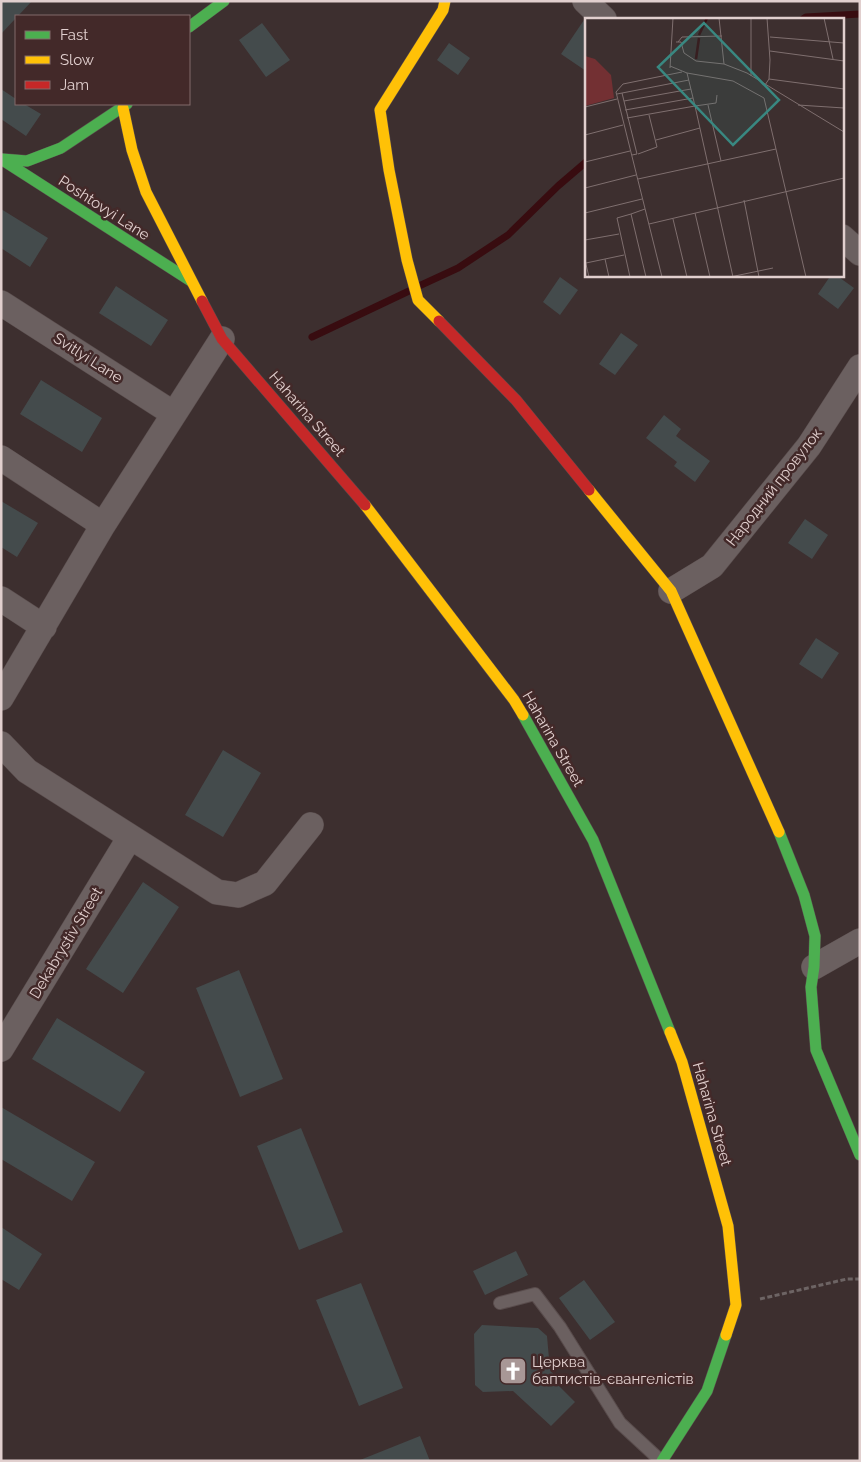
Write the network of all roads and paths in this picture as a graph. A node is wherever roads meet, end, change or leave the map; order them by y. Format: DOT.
graph roads {
  1 [pos="224,1"];
  2 [pos="445,1"];
  3 [pos="585,1"];
  4 [pos="603,18"];
  5 [pos="190,26"];
  6 [pos="122,105"];
  7 [pos="2,159"];
  8 [pos="844,239"];
  9 [pos="860,253"];
  10 [pos="191,282"];
  11 [pos="1,303"];
  12 [pos="222,339"];
  13 [pos="860,367"];
  14 [pos="174,414"];
  15 [pos="1,458"];
  16 [pos="103,525"];
  17 [pos="671,591"];
  18 [pos="1,598"];
  19 [pos="44,627"];
  20 [pos="1,698"];
  21 [pos="1,744"];
  22 [pos="311,825"];
  23 [pos="130,837"];
  24 [pos="860,941"];
  25 [pos="814,967"];
  26 [pos="1,1049"];
  27 [pos="860,1155"];
  28 [pos="860,1279"];
  29 [pos="500,1302"];
  30 [pos="736,1305"];
  31 [pos="662,1461"];
  1 -- 5 [label="main road"];
  2 -- 17 [label="main road"];
  3 -- 4 [label="street"];
  6 -- 7 [label="main road"];
  6 -- 10 [label="main road, Haharina Street"];
  7 -- 10 [label="main road, Poshtovyi Lane"];
  8 -- 9 [label="street"];
  10 -- 12 [label="main road, Haharina Street"];
  11 -- 14 [label="street, Svitlyi Lane"];
  12 -- 14 [label="street"];
  12 -- 30 [label="main road, Haharina Street"];
  13 -- 17 [label="street, Народний провулок"];
  14 -- 16 [label="street"];
  15 -- 16 [label="street"];
  16 -- 19 [label="street"];
  17 -- 25 [label="main road"];
  18 -- 19 [label="street"];
  19 -- 20 [label="street"];
  21 -- 23 [label="street"];
  22 -- 23 [label="street"];
  23 -- 26 [label="street, Dekabrystiv Street"];
  24 -- 25 [label="street"];
  25 -- 27 [label="main road"];
  28 -- 30 [label="path"];
  29 -- 31 [label="lane"];
  30 -- 31 [label="main road, Haharina Street"];
}
